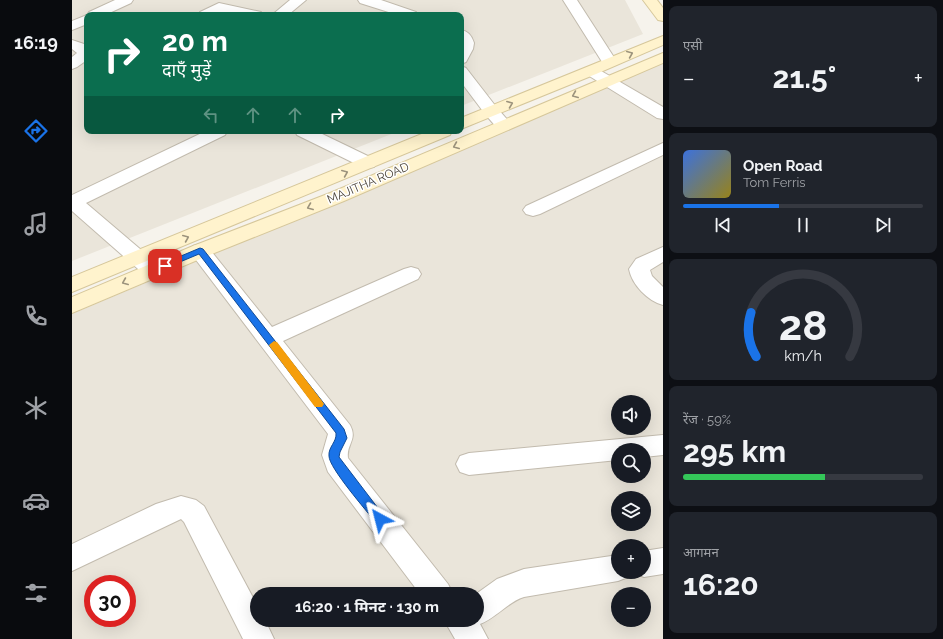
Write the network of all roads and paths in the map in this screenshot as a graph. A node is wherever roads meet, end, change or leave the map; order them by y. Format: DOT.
graph roads {
  1 [pos="126,0"];
  2 [pos="299,0"];
  3 [pos="365,0"];
  4 [pos="570,0"];
  5 [pos="650,0"];
  6 [pos="382,2"];
  7 [pos="100,12"];
  8 [pos="210,12"];
  9 [pos="242,12"];
  10 [pos="283,12"];
  11 [pos="404,12"];
  12 [pos="663,17"];
  13 [pos="84,20"];
  14 [pos="72,26"];
  15 [pos="464,38"];
  16 [pos="663,40"];
  17 [pos="72,44"];
  18 [pos="84,52"];
  19 [pos="464,52"];
  20 [pos="84,55"];
  21 [pos="663,58"];
  22 [pos="609,62"];
  23 [pos="72,64"];
  24 [pos="591,71"];
  25 [pos="464,75"];
  26 [pos="607,81"];
  27 [pos="491,111"];
  28 [pos="663,114"];
  29 [pos="464,123"];
  30 [pos="504,125"];
  31 [pos="213,134"];
  32 [pos="309,134"];
  33 [pos="437,134"];
  34 [pos="663,148"];
  35 [pos="368,163"];
  36 [pos="319,184"];
  37 [pos="332,198"];
  38 [pos="73,202"];
  39 [pos="533,210"];
  40 [pos="200,251"];
  41 [pos="663,254"];
  42 [pos="146,264"];
  43 [pos="411,274"];
  44 [pos="72,286"];
  45 [pos="663,298"];
  46 [pos="72,305"];
  47 [pos="268,338"];
  48 [pos="663,445"];
  49 [pos="469,464"];
  50 [pos="72,558"];
  51 [pos="663,561"];
  52 [pos="651,563"];
  53 [pos="611,569"];
  54 [pos="433,587"];
  55 [pos="484,608"];
  56 [pos="259,639"];
  1 -- 7 [label="street"];
  2 -- 10 [label="street"];
  3 -- 6 [label="street"];
  4 -- 22 [label="street"];
  5 -- 12 [label="main road"];
  6 -- 11 [label="street"];
  8 -- 9 [label="street"];
  13 -- 14 [label="street"];
  15 -- 19 [label="street"];
  22 -- 16 [label="main road, one-way"];
  17 -- 18 [label="street"];
  20 -- 23 [label="street"];
  21 -- 26 [label="main road, MAJITHA ROAD"];
  22 -- 24 [label="main road"];
  24 -- 26 [label="street"];
  27 -- 24 [label="main road, one-way"];
  25 -- 27 [label="street"];
  26 -- 28 [label="street"];
  26 -- 30 [label="main road, MAJITHA ROAD, one-way"];
  27 -- 29 [label="main road"];
  27 -- 30 [label="street"];
  30 -- 37 [label="main road, MAJITHA ROAD, one-way"];
  31 -- 38 [label="street"];
  32 -- 35 [label="street"];
  33 -- 35 [label="main road, MAJITHA ROAD"];
  34 -- 39 [label="street"];
  36 -- 35 [label="main road, MAJITHA ROAD, one-way"];
  36 -- 37 [label="main road"];
  42 -- 36 [label="main road, MAJITHA ROAD, one-way"];
  37 -- 40 [label="main road, MAJITHA ROAD, one-way"];
  38 -- 42 [label="street"];
  40 -- 42 [label="main road, MAJITHA ROAD"];
  40 -- 47 [label="street"];
  41 -- 45 [label="street"];
  42 -- 44 [label="main road, MAJITHA ROAD"];
  42 -- 46 [label="main road, MAJITHA ROAD, one-way"];
  43 -- 47 [label="street"];
  47 -- 54 [label="street"];
  48 -- 49 [label="street"];
  50 -- 56 [label="street"];
  51 -- 52 [label="street"];
  53 -- 55 [label="street"];
}
